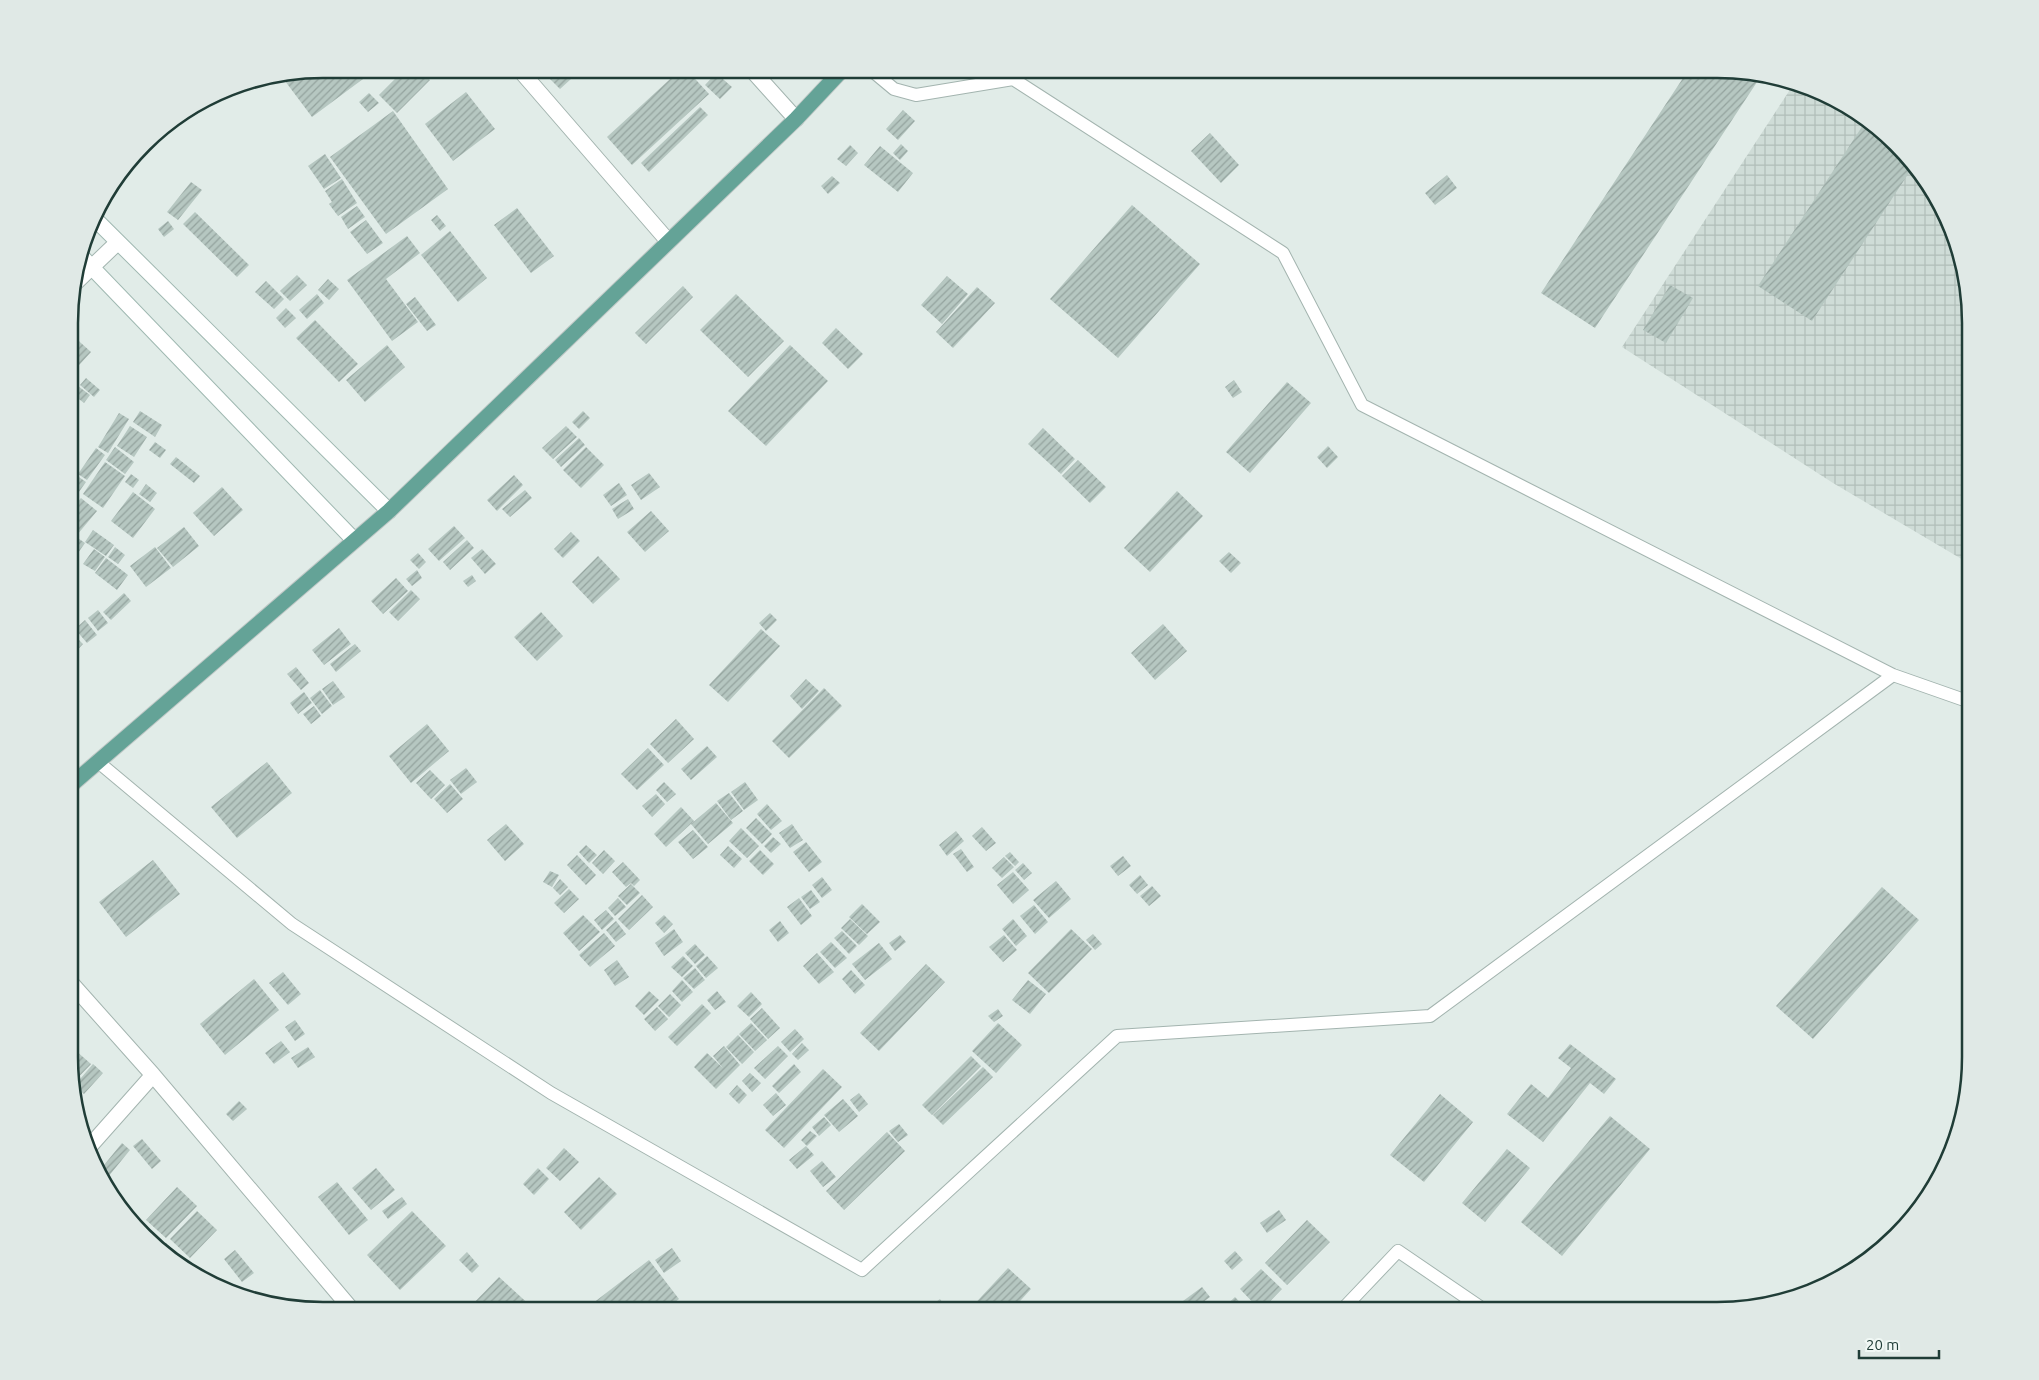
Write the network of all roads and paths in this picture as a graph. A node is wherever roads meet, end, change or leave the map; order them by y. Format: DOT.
graph roads {
  1 [pos="527,78"];
  2 [pos="759,78"];
  3 [pos="835,78"];
  4 [pos="881,78"];
  5 [pos="796,119"];
  6 [pos="99,224"];
  7 [pos="668,241"];
  8 [pos="118,243"];
  9 [pos="86,261"];
  10 [pos="92,267"];
  11 [pos="82,277"];
  12 [pos="389,511"];
  13 [pos="354,540"];
  14 [pos="1893,675"];
  15 [pos="1962,699"];
  16 [pos="97,761"];
  17 [pos="78,779"];
  18 [pos="78,991"];
  19 [pos="153,1075"];
  20 [pos="93,1142"];
  21 [pos="345,1302"];
  22 [pos="1350,1302"];
  23 [pos="1473,1302"];
  1 -- 7 [label="street"];
  2 -- 5 [label="street"];
  3 -- 5 [label="main road"];
  4 -- 14 [label="lane"];
  5 -- 7 [label="main road"];
  6 -- 8 [label="street"];
  7 -- 12 [label="main road"];
  8 -- 10 [label="street"];
  8 -- 12 [label="street"];
  9 -- 10 [label="street"];
  10 -- 11 [label="street"];
  10 -- 13 [label="street"];
  12 -- 13 [label="main road"];
  13 -- 16 [label="main road"];
  14 -- 15 [label="lane"];
  14 -- 16 [label="lane"];
  16 -- 17 [label="main road"];
  18 -- 19 [label="street"];
  19 -- 20 [label="street"];
  19 -- 21 [label="street"];
  22 -- 23 [label="lane"];
}
